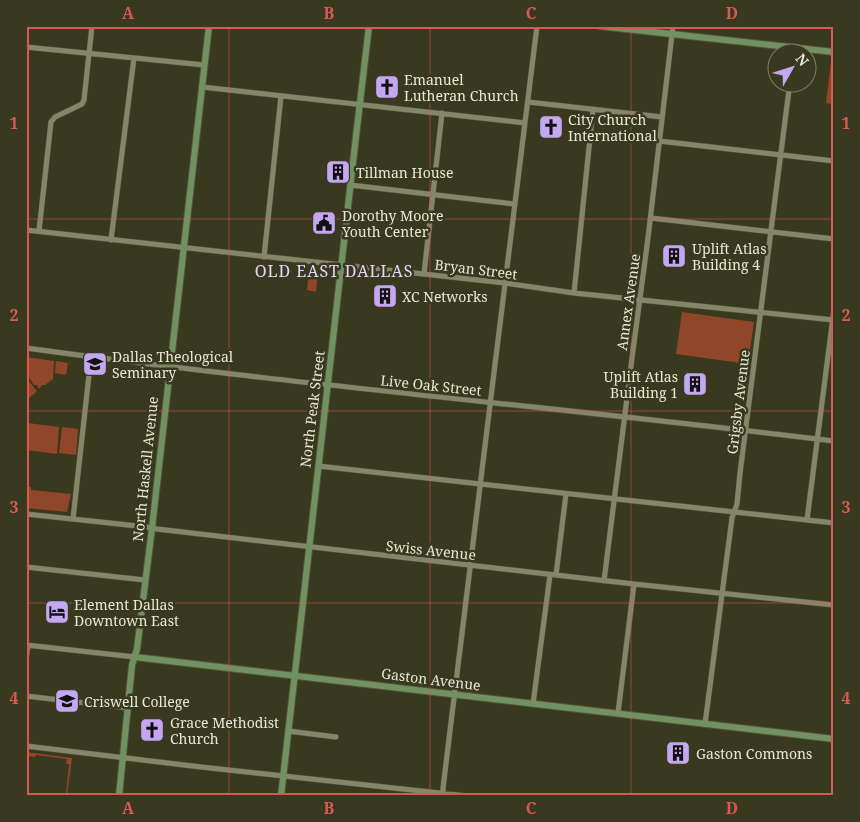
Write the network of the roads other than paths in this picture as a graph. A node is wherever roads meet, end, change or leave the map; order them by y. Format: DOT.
graph roads {
  1 [pos="92,26"];
  2 [pos="209,26"];
  3 [pos="369,26"];
  4 [pos="537,26"];
  5 [pos="599,26"];
  6 [pos="673,26"];
  7 [pos="672,34"];
  8 [pos="26,47"];
  9 [pos="768,47"];
  10 [pos="818,51"];
  11 [pos="834,52"];
  12 [pos="89,53"];
  13 [pos="134,58"];
  14 [pos="204,65"];
  15 [pos="202,87"];
  16 [pos="789,92"];
  17 [pos="282,96"];
  18 [pos="528,102"];
  19 [pos="360,104"];
  20 [pos="594,109"];
  21 [pos="442,113"];
  22 [pos="662,117"];
  23 [pos="525,123"];
  24 [pos="659,141"];
  25 [pos="781,155"];
  26 [pos="834,161"];
  27 [pos="350,185"];
  28 [pos="433,195"];
  29 [pos="515,204"];
  30 [pos="651,218"];
  31 [pos="26,230"];
  32 [pos="39,231"];
  33 [pos="772,232"];
  34 [pos="834,239"];
  35 [pos="112,240"];
  36 [pos="184,248"];
  37 [pos="264,257"];
  38 [pos="341,266"];
  39 [pos="424,274"];
  40 [pos="505,283"];
  41 [pos="574,293"];
  42 [pos="640,300"];
  43 [pos="834,309"];
  44 [pos="761,311"];
  45 [pos="833,320"];
  46 [pos="26,348"];
  47 [pos="91,357"];
  48 [pos="169,367"];
  49 [pos="328,386"];
  50 [pos="490,403"];
  51 [pos="625,417"];
  52 [pos="746,431"];
  53 [pos="817,439"];
  54 [pos="834,441"];
  55 [pos="318,466"];
  56 [pos="480,484"];
  57 [pos="566,494"];
  58 [pos="615,500"];
  59 [pos="734,512"];
  60 [pos="26,514"];
  61 [pos="73,519"];
  62 [pos="807,520"];
  63 [pos="834,524"];
  64 [pos="152,528"];
  65 [pos="309,547"];
  66 [pos="470,566"];
  67 [pos="26,567"];
  68 [pos="550,574"];
  69 [pos="556,575"];
  70 [pos="145,580"];
  71 [pos="604,581"];
  72 [pos="634,584"];
  73 [pos="723,593"];
  74 [pos="834,605"];
  75 [pos="27,645"];
  76 [pos="134,657"];
  77 [pos="26,660"];
  78 [pos="294,676"];
  79 [pos="453,694"];
  80 [pos="26,696"];
  81 [pos="533,704"];
  82 [pos="128,708"];
  83 [pos="618,714"];
  84 [pos="706,724"];
  85 [pos="288,731"];
  86 [pos="336,737"];
  87 [pos="834,739"];
  88 [pos="26,746"];
  89 [pos="122,758"];
  90 [pos="283,777"];
  91 [pos="443,795"];
  92 [pos="119,796"];
  93 [pos="281,796"];
  94 [pos="467,796"];
  1 -- 12 [label="street"];
  2 -- 14 [label="main road, North Haskell Avenue"];
  3 -- 19 [label="main road, North Peak Street"];
  4 -- 18 [label="street"];
  5 -- 7 [label="main road"];
  6 -- 7 [label="street, Annex Avenue"];
  7 -- 9 [label="main road"];
  7 -- 22 [label="street, Annex Avenue"];
  8 -- 12 [label="street"];
  10 -- 11 [label="main road"];
  12 -- 13 [label="street"];
  12 -- 32 [label="street"];
  13 -- 14 [label="street"];
  13 -- 35 [label="street"];
  14 -- 15 [label="main road, North Haskell Avenue"];
  15 -- 17 [label="street"];
  15 -- 36 [label="main road, North Haskell Avenue"];
  16 -- 25 [label="street, Grigsby Avenue"];
  17 -- 19 [label="street"];
  17 -- 37 [label="street"];
  18 -- 20 [label="street"];
  18 -- 23 [label="street"];
  19 -- 21 [label="street"];
  19 -- 27 [label="main road, North Peak Street"];
  20 -- 22 [label="street"];
  20 -- 41 [label="street"];
  21 -- 23 [label="street"];
  21 -- 28 [label="street"];
  22 -- 24 [label="street, Annex Avenue"];
  23 -- 29 [label="street"];
  24 -- 25 [label="street"];
  24 -- 30 [label="street, Annex Avenue"];
  25 -- 26 [label="street"];
  25 -- 33 [label="street, Grigsby Avenue"];
  27 -- 28 [label="street"];
  27 -- 38 [label="main road, North Peak Street"];
  28 -- 29 [label="street"];
  28 -- 39 [label="street"];
  29 -- 40 [label="street"];
  30 -- 33 [label="street"];
  30 -- 42 [label="street, Annex Avenue"];
  31 -- 32 [label="street, Bryan Street"];
  32 -- 35 [label="street, Bryan Street"];
  33 -- 34 [label="street"];
  33 -- 44 [label="street, Grigsby Avenue"];
  35 -- 36 [label="street, Bryan Street"];
  36 -- 37 [label="street, Bryan Street"];
  36 -- 48 [label="main road, North Haskell Avenue"];
  37 -- 38 [label="street, Bryan Street"];
  38 -- 39 [label="street, Bryan Street"];
  38 -- 49 [label="main road, North Peak Street"];
  39 -- 40 [label="street, Bryan Street"];
  40 -- 41 [label="street, Bryan Street"];
  40 -- 50 [label="street"];
  41 -- 42 [label="street, Bryan Street"];
  42 -- 44 [label="street, Bryan Street"];
  42 -- 51 [label="street, Annex Avenue"];
  43 -- 45 [label="street"];
  44 -- 45 [label="street, Bryan Street"];
  44 -- 52 [label="street, Grigsby Avenue"];
  45 -- 53 [label="street"];
  46 -- 47 [label="street, Live Oak Street"];
  47 -- 48 [label="street, Live Oak Street"];
  47 -- 61 [label="street"];
  48 -- 49 [label="street, Live Oak Street"];
  48 -- 64 [label="main road, North Haskell Avenue"];
  49 -- 50 [label="street, Live Oak Street"];
  49 -- 55 [label="main road, North Peak Street"];
  50 -- 51 [label="street, Live Oak Street"];
  50 -- 56 [label="street"];
  51 -- 52 [label="street, Live Oak Street"];
  51 -- 58 [label="street, Annex Avenue"];
  52 -- 53 [label="street, Live Oak Street"];
  52 -- 59 [label="street, Grigsby Avenue"];
  53 -- 54 [label="street, Live Oak Street"];
  53 -- 62 [label="street"];
  55 -- 56 [label="street"];
  55 -- 65 [label="main road, North Peak Street"];
  56 -- 57 [label="street"];
  56 -- 66 [label="street"];
  57 -- 58 [label="street"];
  57 -- 69 [label="street"];
  58 -- 59 [label="street"];
  58 -- 71 [label="street, Annex Avenue"];
  59 -- 62 [label="street"];
  59 -- 73 [label="street, Grigsby Avenue"];
  60 -- 61 [label="street, Swiss Avenue"];
  61 -- 64 [label="street, Swiss Avenue"];
  62 -- 63 [label="street"];
  64 -- 65 [label="street, Swiss Avenue"];
  64 -- 70 [label="main road, North Haskell Avenue"];
  65 -- 66 [label="street, Swiss Avenue"];
  65 -- 78 [label="main road, North Peak Street"];
  66 -- 68 [label="street, Swiss Avenue"];
  66 -- 79 [label="street"];
  67 -- 70 [label="street"];
  68 -- 69 [label="street, Swiss Avenue"];
  68 -- 81 [label="street"];
  69 -- 71 [label="street, Swiss Avenue"];
  70 -- 76 [label="main road, North Haskell Avenue"];
  71 -- 72 [label="street, Swiss Avenue"];
  72 -- 73 [label="street, Swiss Avenue"];
  72 -- 83 [label="street"];
  73 -- 74 [label="street, Swiss Avenue"];
  73 -- 84 [label="street, Grigsby Avenue"];
  75 -- 76 [label="street, Gaston Avenue"];
  75 -- 77 [label="street"];
  76 -- 78 [label="main road, Gaston Avenue"];
  76 -- 82 [label="main road, North Haskell Avenue"];
  78 -- 79 [label="main road, Gaston Avenue"];
  78 -- 85 [label="main road, North Peak Street"];
  79 -- 81 [label="main road, Gaston Avenue"];
  79 -- 91 [label="street"];
  80 -- 82 [label="street"];
  81 -- 83 [label="main road, Gaston Avenue"];
  82 -- 89 [label="main road, North Haskell Avenue"];
  83 -- 84 [label="main road, Gaston Avenue"];
  84 -- 87 [label="main road, Gaston Avenue"];
  85 -- 86 [label="street"];
  85 -- 90 [label="main road, North Peak Street"];
  88 -- 89 [label="street"];
  89 -- 90 [label="street"];
  89 -- 92 [label="main road, North Haskell Avenue"];
  90 -- 91 [label="street"];
  90 -- 93 [label="main road, North Peak Street"];
  91 -- 94 [label="street"];
}
